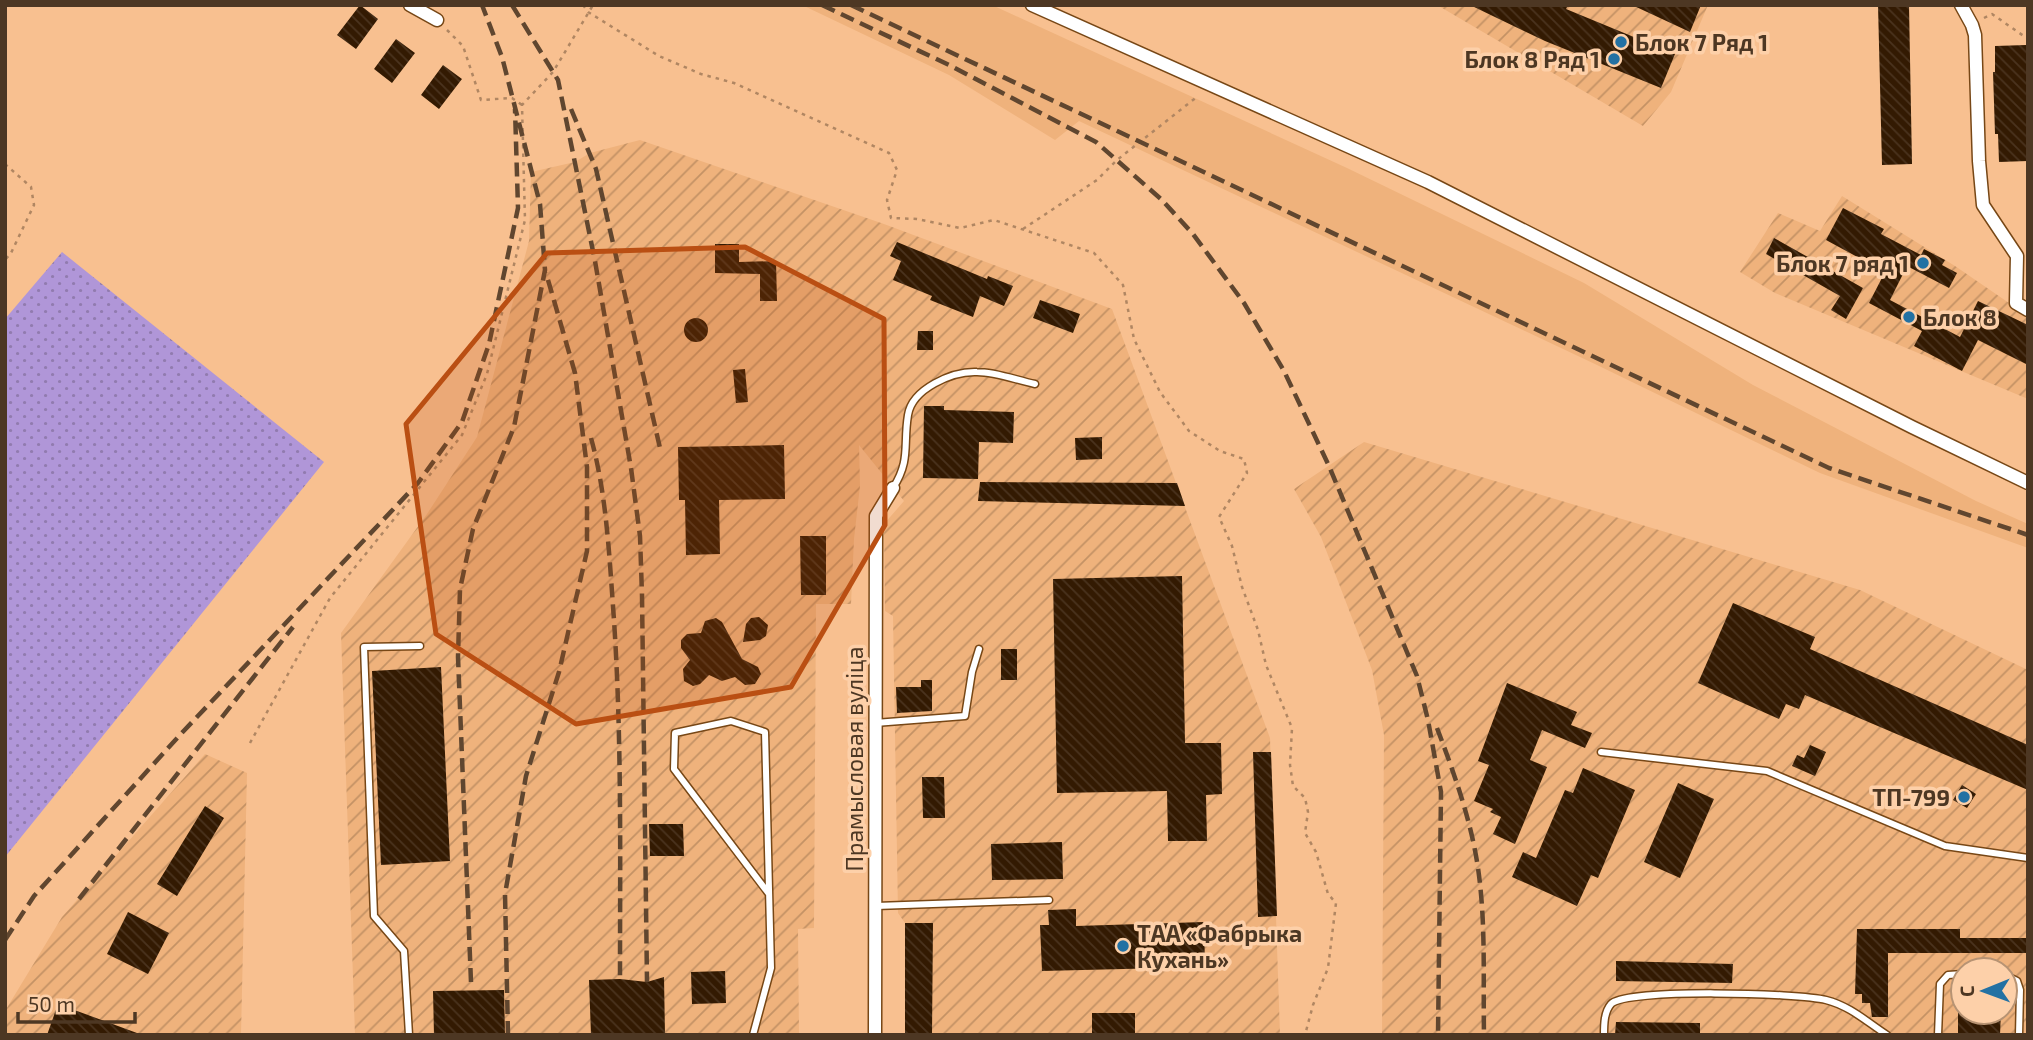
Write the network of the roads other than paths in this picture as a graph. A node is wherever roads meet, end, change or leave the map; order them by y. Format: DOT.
graph roads {
  1 [pos="410,5"];
  2 [pos="1032,5"];
  3 [pos="1961,5"];
  4 [pos="437,20"];
  5 [pos="2028,310"];
  6 [pos="1035,384"];
  7 [pos="2028,483"];
  8 [pos="893,488"];
  9 [pos="420,646"];
  10 [pos="979,649"];
  11 [pos="875,723"];
  12 [pos="1601,752"];
  13 [pos="2028,858"];
  14 [pos="769,894"];
  15 [pos="1049,900"];
  16 [pos="874,906"];
  17 [pos="1949,975"];
  18 [pos="2019,987"];
  19 [pos="409,1035"];
  20 [pos="753,1035"];
  21 [pos="874,1035"];
  22 [pos="1604,1035"];
  23 [pos="1887,1035"];
  24 [pos="1938,1035"];
  25 [pos="2020,1035"];
  1 -- 4 [label="street"];
  2 -- 7 [label="street"];
  3 -- 5 [label="street"];
  6 -- 8 [label="lane"];
  8 -- 11 [label="street, Прамысловая вуліца"];
  9 -- 19 [label="lane"];
  10 -- 11 [label="lane"];
  11 -- 16 [label="street, Прамысловая вуліца"];
  12 -- 13 [label="lane"];
  14 -- 14 [label="lane"];
  14 -- 20 [label="lane"];
  15 -- 16 [label="lane"];
  16 -- 21 [label="street, Прамысловая вуліца"];
  17 -- 24 [label="lane"];
  18 -- 25 [label="lane"];
  22 -- 23 [label="lane"];
}
